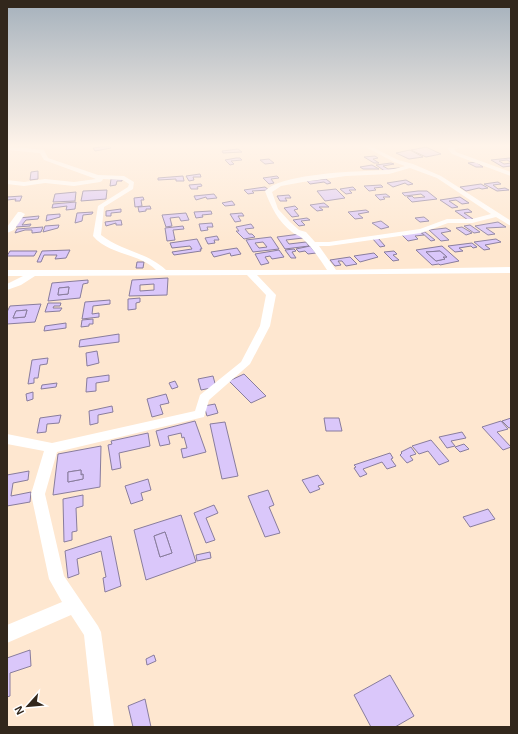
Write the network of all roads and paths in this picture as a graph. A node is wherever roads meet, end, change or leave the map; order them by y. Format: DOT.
graph roads {
  1 [pos="102,179"];
  2 [pos="127,179"];
  3 [pos="315,179"];
  4 [pos="442,179"];
  5 [pos="7,182"];
  6 [pos="21,214"];
  7 [pos="496,215"];
  8 [pos="511,224"];
  9 [pos="7,231"];
  10 [pos="313,244"];
  11 [pos="511,270"];
  12 [pos="164,272"];
  13 [pos="249,272"];
  14 [pos="333,272"];
  15 [pos="7,273"];
  16 [pos="33,273"];
  17 [pos="7,287"];
  18 [pos="7,439"];
  19 [pos="52,448"];
  20 [pos="74,605"];
  21 [pos="7,634"];
  22 [pos="104,727"];
  1 -- 5 [label="street"];
  2 -- 12 [label="street"];
  3 -- 10 [label="street"];
  4 -- 7 [label="street"];
  6 -- 9 [label="street"];
  7 -- 8 [label="street"];
  7 -- 10 [label="street"];
  10 -- 14 [label="street"];
  11 -- 14 [label="street"];
  12 -- 13 [label="street"];
  12 -- 16 [label="street"];
  13 -- 14 [label="street"];
  13 -- 19 [label="street"];
  15 -- 16 [label="street"];
  16 -- 17 [label="street"];
  18 -- 19 [label="street"];
  19 -- 20 [label="street"];
  20 -- 21 [label="street"];
  20 -- 22 [label="street"];
}
